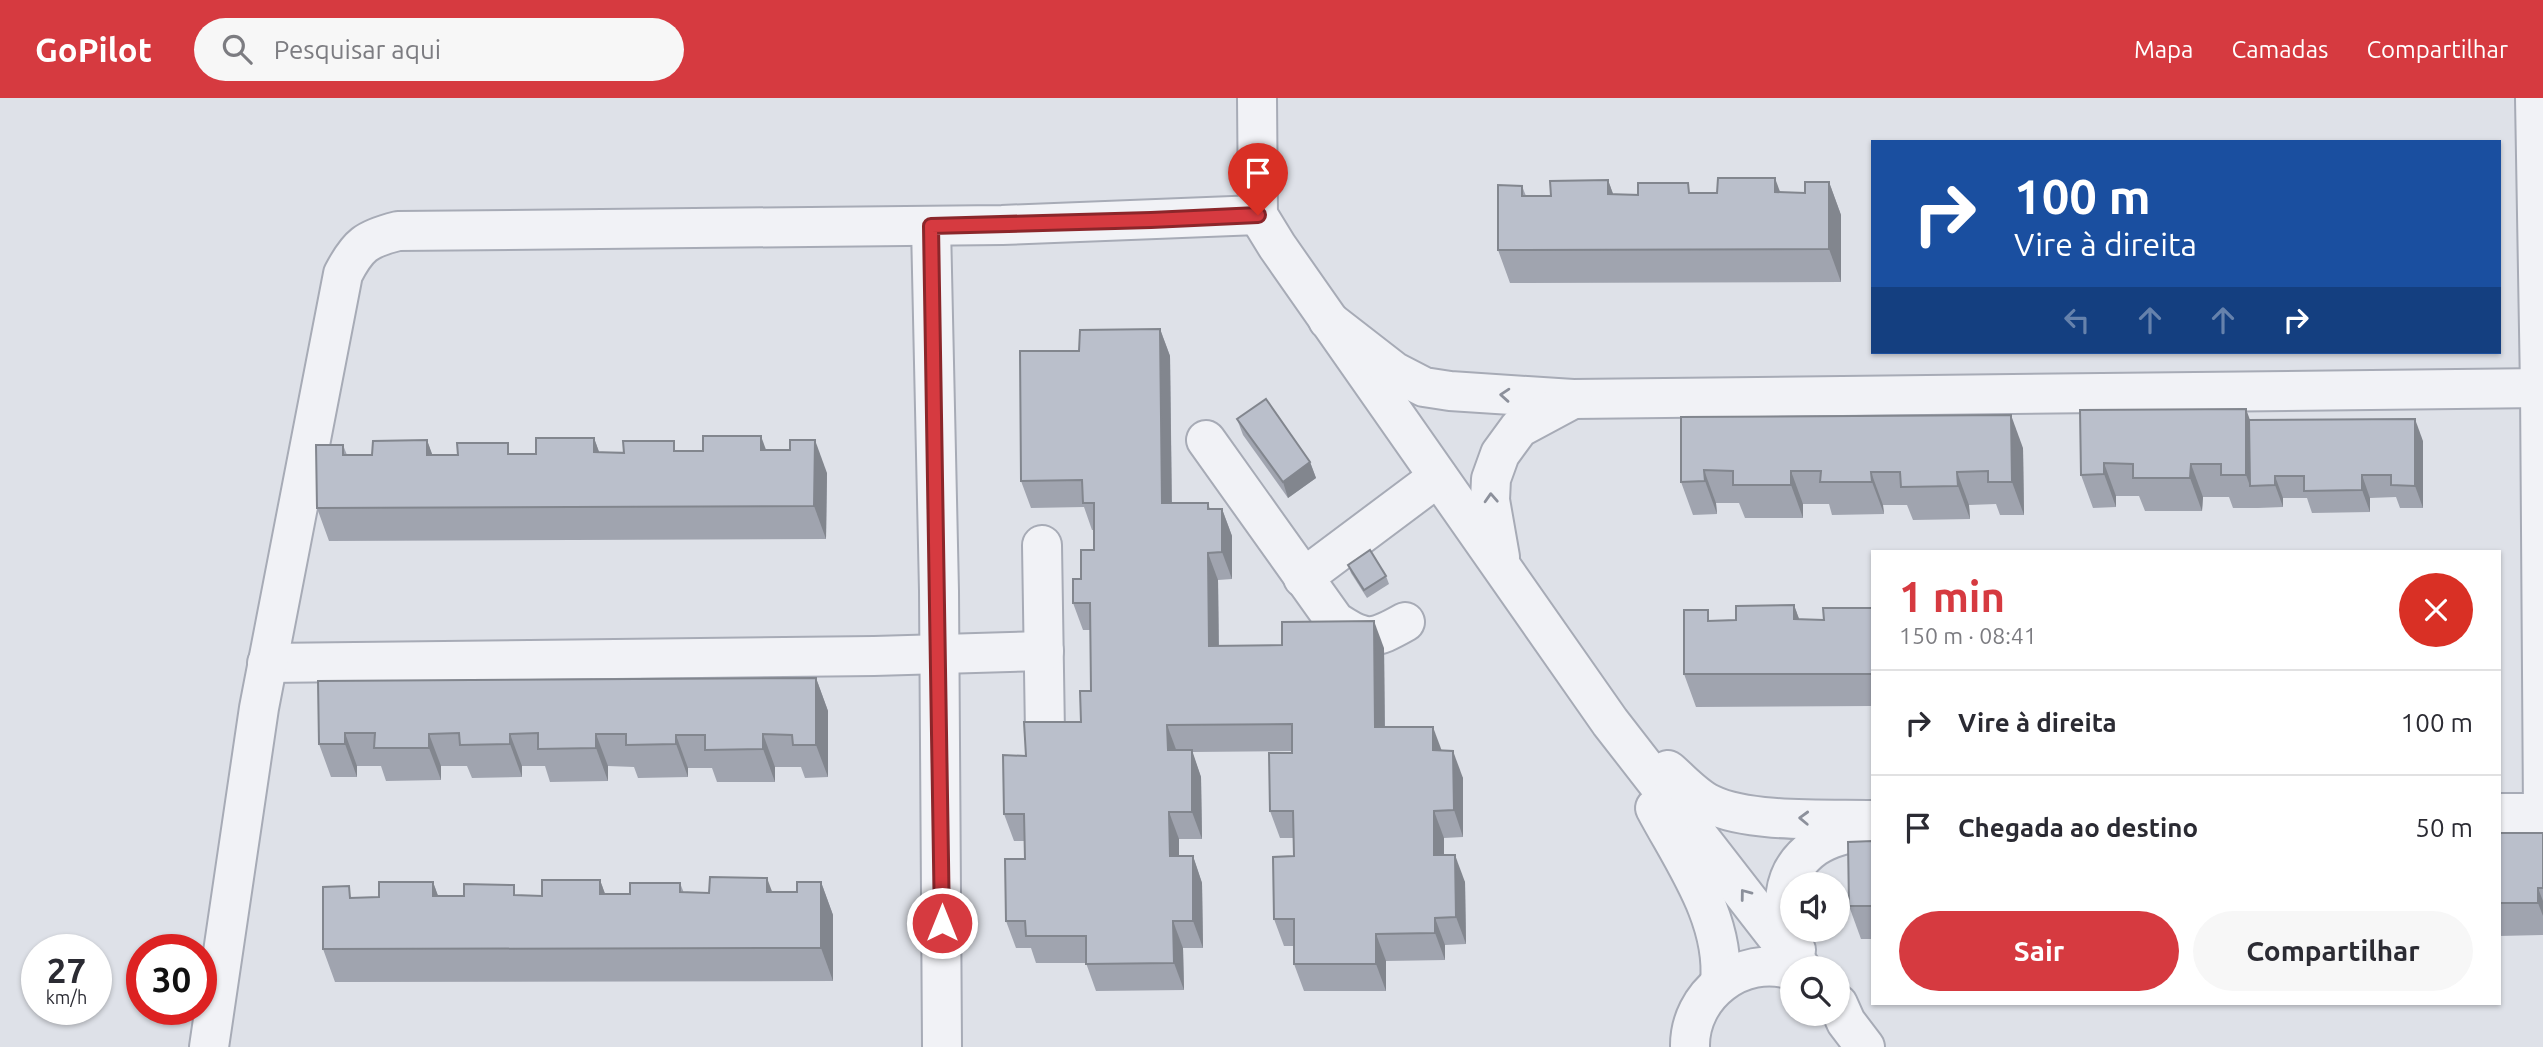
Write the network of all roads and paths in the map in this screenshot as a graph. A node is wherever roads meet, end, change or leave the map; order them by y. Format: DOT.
graph roads {
  1 [pos="1257,98"];
  2 [pos="2535,98"];
  3 [pos="1258,215"];
  4 [pos="931,226"];
  5 [pos="1328,320"];
  6 [pos="2541,388"];
  7 [pos="1573,399"];
  8 [pos="1206,440"];
  9 [pos="1438,477"];
  10 [pos="1042,545"];
  11 [pos="1501,566"];
  12 [pos="1303,578"];
  13 [pos="1405,622"];
  14 [pos="1044,651"];
  15 [pos="939,654"];
  16 [pos="267,663"];
  17 [pos="1610,722"];
  18 [pos="1045,734"];
  19 [pos="2501,813"];
  20 [pos="1871,820"];
  21 [pos="1871,828"];
  22 [pos="1793,956"];
  23 [pos="1797,956"];
  24 [pos="1780,968"];
  25 [pos="1720,983"];
  26 [pos="1687,1044"];
  27 [pos="209,1047"];
  28 [pos="942,1047"];
  1 -- 3 [label="street"];
  2 -- 6 [label="street"];
  3 -- 4 [label="street"];
  3 -- 5 [label="street"];
  4 -- 15 [label="street"];
  4 -- 16 [label="street"];
  7 -- 5 [label="street, one-way"];
  5 -- 9 [label="street"];
  6 -- 7 [label="street"];
  6 -- 19 [label="street"];
  11 -- 7 [label="street, one-way"];
  8 -- 12 [label="street"];
  9 -- 11 [label="street"];
  9 -- 12 [label="street"];
  10 -- 14 [label="street"];
  11 -- 17 [label="street"];
  12 -- 13 [label="street"];
  14 -- 15 [label="street"];
  14 -- 18 [label="street"];
  15 -- 16 [label="street"];
  15 -- 28 [label="street"];
  16 -- 27 [label="street"];
  20 -- 17 [label="street, one-way"];
  22 -- 17 [label="street, one-way"];
  17 -- 25 [label="street"];
  21 -- 23 [label="street"];
  24 -- 25 [label="street"];
  25 -- 26 [label="street"];
}
